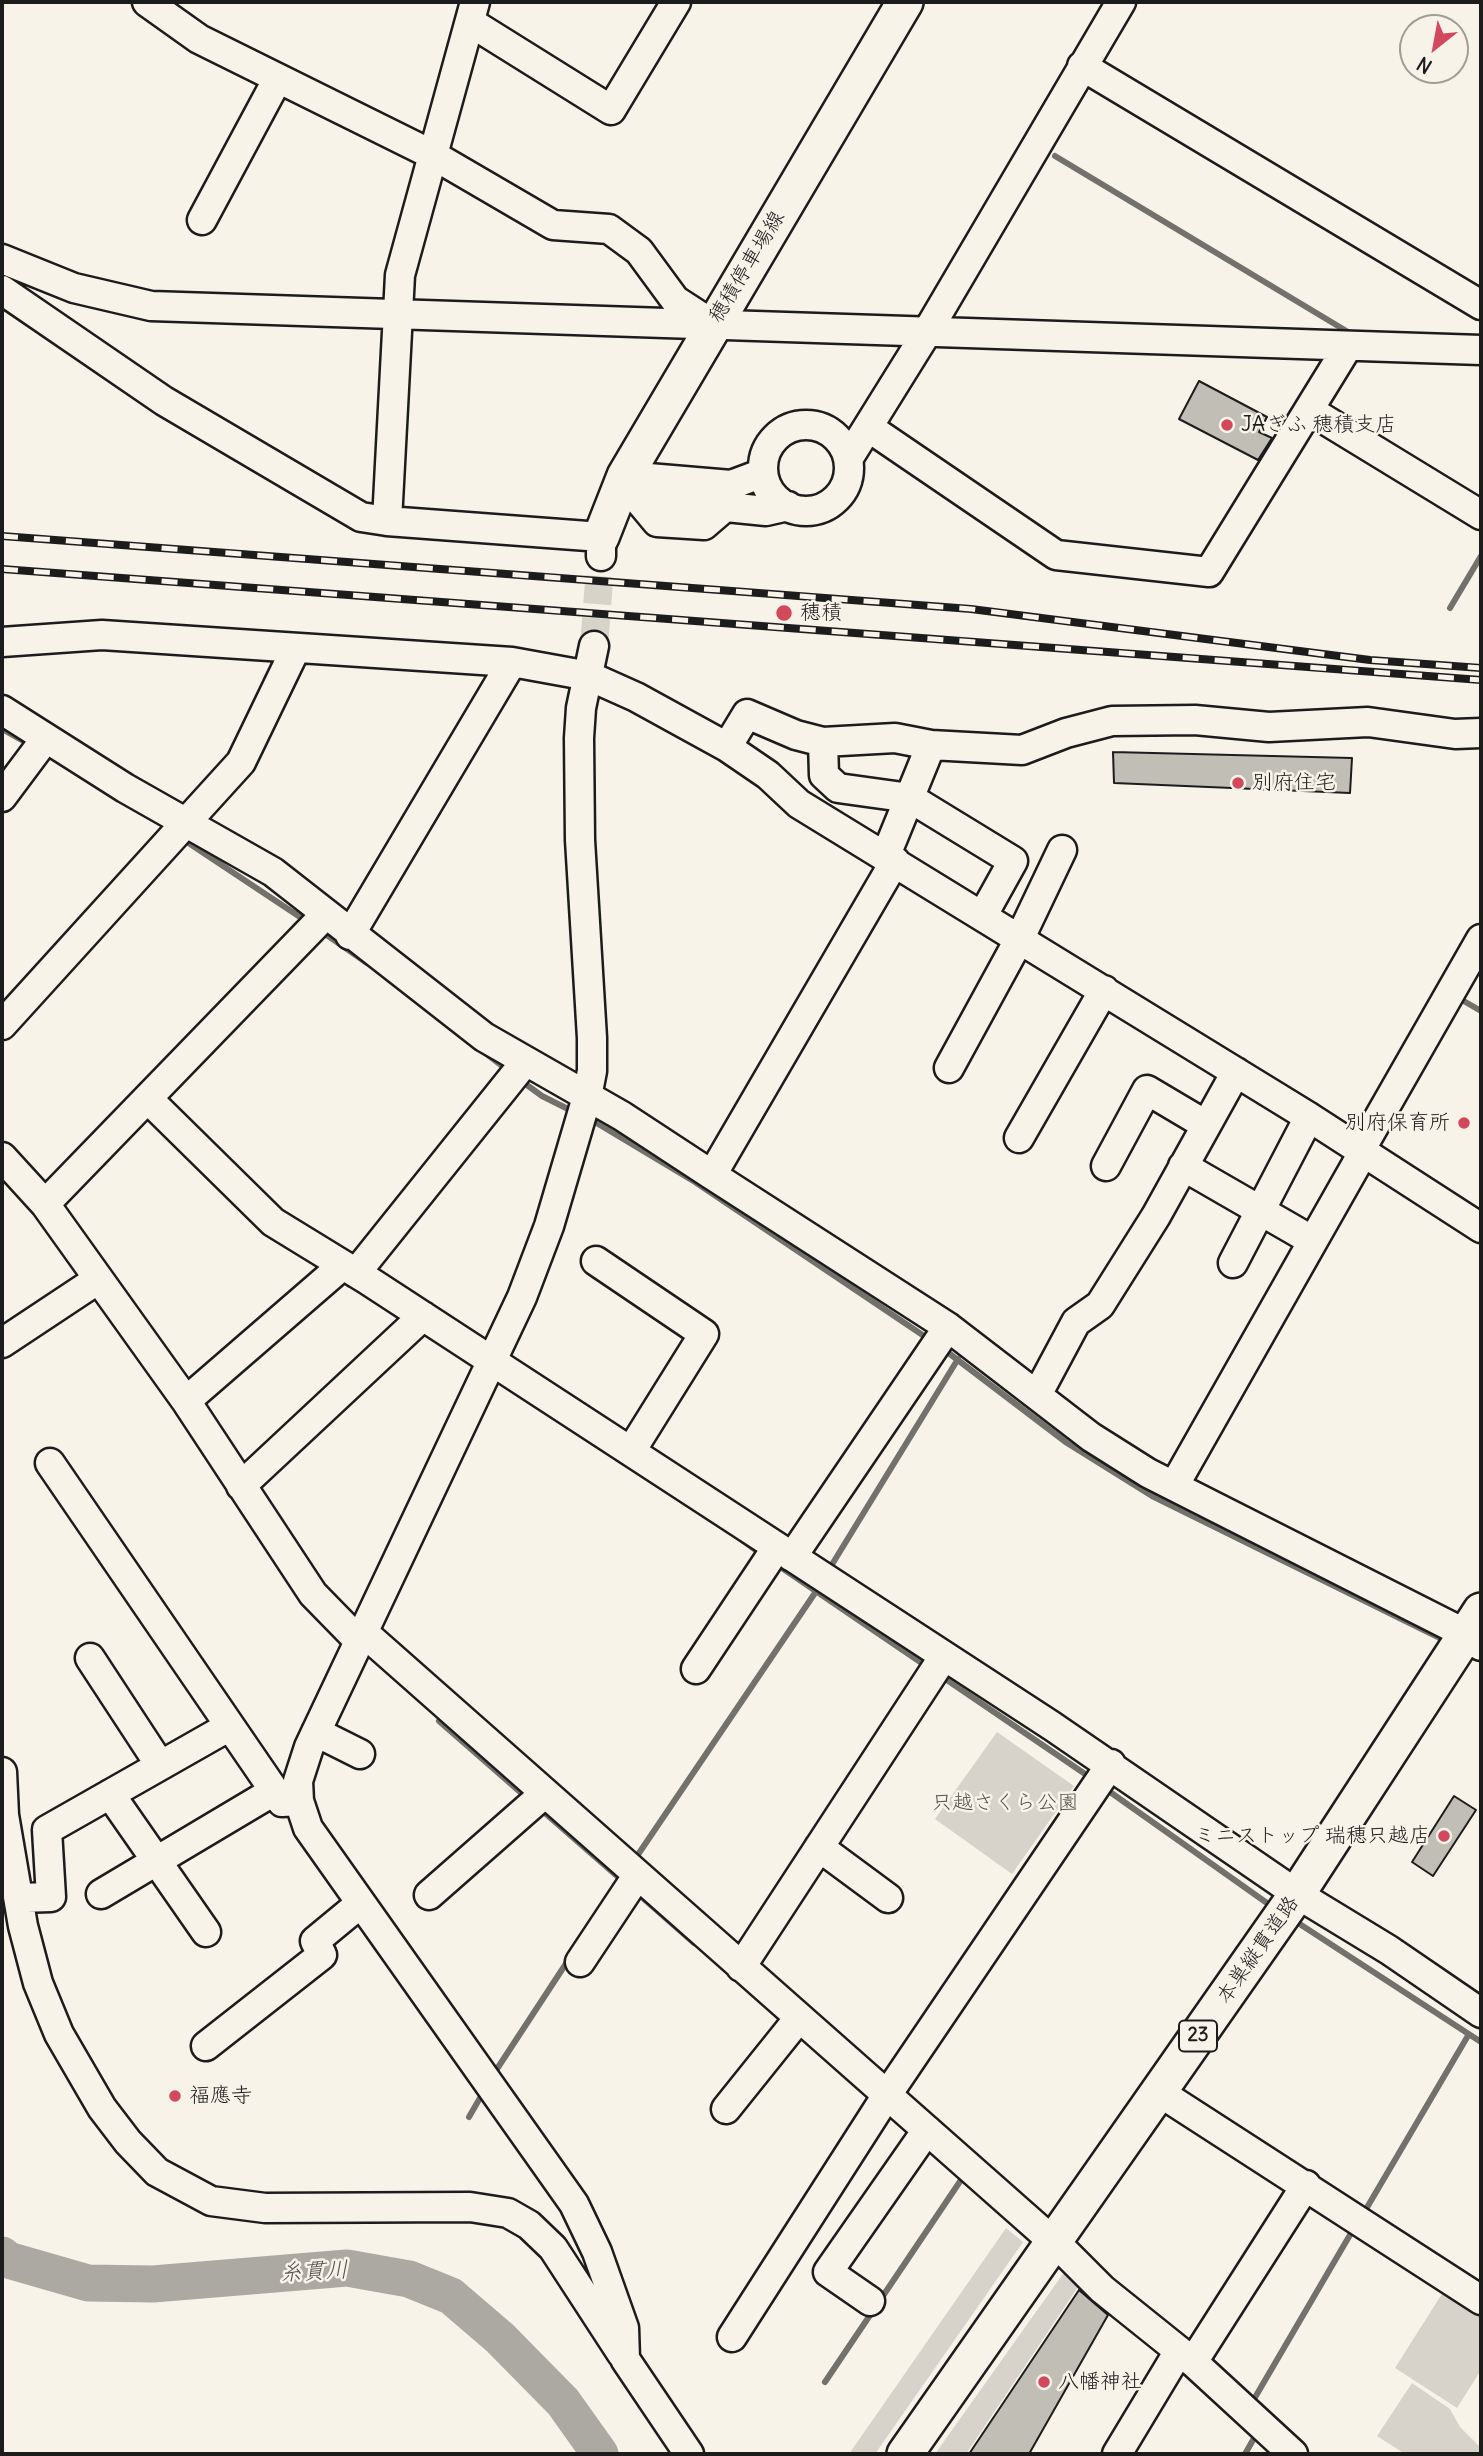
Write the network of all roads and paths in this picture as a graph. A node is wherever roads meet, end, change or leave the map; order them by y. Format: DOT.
graph roads {
  1 [pos="147,2"];
  2 [pos="676,2"];
  3 [pos="905,2"];
  4 [pos="1121,2"];
  5 [pos="473,12"];
  6 [pos="1082,66"];
  7 [pos="277,79"];
  8 [pos="433,155"];
  9 [pos="202,220"];
  10 [pos="2,259"];
  11 [pos="3,296"];
  12 [pos="1481,305"];
  13 [pos="398,315"];
  14 [pos="1481,323"];
  15 [pos="712,324"];
  16 [pos="927,332"];
  17 [pos="1348,346"];
  18 [pos="1473,349"];
  19 [pos="1309,410"];
  20 [pos="868,427"];
  21 [pos="848,459"];
  22 [pos="763,473"];
  23 [pos="626,490"];
  24 [pos="788,506"];
  25 [pos="1481,515"];
  26 [pos="387,521"];
  27 [pos="601,547"];
  28 [pos="2,642"];
  29 [pos="594,646"];
  30 [pos="296,648"];
  31 [pos="512,662"];
  32 [pos="589,676"];
  33 [pos="2,710"];
  34 [pos="1481,733"];
  35 [pos="46,738"];
  36 [pos="823,741"];
  37 [pos="930,746"];
  38 [pos="727,747"];
  39 [pos="2,797"];
  40 [pos="910,798"];
  41 [pos="185,822"];
  42 [pos="1062,850"];
  43 [pos="891,858"];
  44 [pos="325,915"];
  45 [pos="983,915"];
  46 [pos="350,935"];
  47 [pos="1020,938"];
  48 [pos="1481,939"];
  49 [pos="1104,990"];
  50 [pos="2,1025"];
  51 [pos="526,1062"];
  52 [pos="949,1068"];
  53 [pos="1236,1072"];
  54 [pos="587,1097"];
  55 [pos="148,1099"];
  56 [pos="1309,1117"];
  57 [pos="1206,1125"];
  58 [pos="1019,1138"];
  59 [pos="1362,1150"];
  60 [pos="2,1157"];
  61 [pos="1106,1166"];
  62 [pos="1183,1166"];
  63 [pos="712,1175"];
  64 [pos="45,1205"];
  65 [pos="1260,1211"];
  66 [pos="1481,1228"];
  67 [pos="1313,1241"];
  68 [pos="596,1261"];
  69 [pos="1233,1263"];
  70 [pos="350,1269"];
  71 [pos="97,1279"];
  72 [pos="423,1316"];
  73 [pos="948,1327"];
  74 [pos="2,1343"];
  75 [pos="491,1360"];
  76 [pos="1037,1395"];
  77 [pos="186,1401"];
  78 [pos="631,1451"];
  79 [pos="50,1463"];
  80 [pos="241,1486"];
  81 [pos="1174,1486"];
  82 [pos="785,1552"];
  83 [pos="360,1635"];
  84 [pos="1477,1635"];
  85 [pos="944,1656"];
  86 [pos="90,1658"];
  87 [pos="696,1669"];
  88 [pos="229,1726"];
  89 [pos="316,1732"];
  90 [pos="360,1755"];
  91 [pos="1111,1764"];
  92 [pos="160,1765"];
  93 [pos="2,1772"];
  94 [pos="110,1794"];
  95 [pos="544,1794"];
  96 [pos="286,1796"];
  97 [pos="819,1847"];
  98 [pos="157,1860"];
  99 [pos="637,1876"];
  100 [pos="101,1894"];
  101 [pos="429,1895"];
  102 [pos="19,1898"];
  103 [pos="888,1898"];
  104 [pos="1305,1898"];
  105 [pos="361,1903"];
  106 [pos="206,1932"];
  107 [pos="580,1962"];
  108 [pos="741,1967"];
  109 [pos="1481,2013"];
  110 [pos="799,2018"];
  111 [pos="206,2046"];
  112 [pos="887,2095"];
  113 [pos="1166,2096"];
  114 [pos="726,2109"];
  115 [pos="927,2130"];
  116 [pos="1306,2185"];
  117 [pos="1059,2246"];
  118 [pos="1481,2300"];
  119 [pos="870,2301"];
  120 [pos="732,2337"];
  121 [pos="1186,2357"];
  122 [pos="625,2359"];
  123 [pos="689,2454"];
  124 [pos="905,2454"];
  125 [pos="925,2454"];
  126 [pos="1117,2454"];
  127 [pos="1293,2454"];
  1 -- 7 [label="street"];
  2 -- 5 [label="street"];
  3 -- 15 [label="main road, 穂積停車場線"];
  4 -- 6 [label="street"];
  5 -- 8 [label="street"];
  6 -- 12 [label="street"];
  6 -- 16 [label="street"];
  7 -- 8 [label="street"];
  7 -- 9 [label="street"];
  8 -- 13 [label="street"];
  8 -- 15 [label="street"];
  10 -- 13 [label="street"];
  11 -- 26 [label="street"];
  13 -- 15 [label="street"];
  13 -- 26 [label="street"];
  14 -- 18 [label="street"];
  15 -- 16 [label="street"];
  15 -- 23 [label="main road, 穂積停車場線"];
  16 -- 17 [label="street"];
  16 -- 20 [label="street"];
  17 -- 18 [label="street"];
  17 -- 19 [label="street"];
  19 -- 20 [label="street"];
  19 -- 25 [label="street"];
  20 -- 21 [label="street"];
  21 -- 22 [label="street"];
  21 -- 24 [label="street"];
  22 -- 23 [label="street"];
  22 -- 24 [label="street"];
  23 -- 24 [label="street"];
  23 -- 27 [label="main road, 穂積停車場線"];
  26 -- 27 [label="street"];
  28 -- 30 [label="street"];
  29 -- 32 [label="street"];
  30 -- 31 [label="street"];
  30 -- 41 [label="street"];
  31 -- 32 [label="street"];
  31 -- 46 [label="street"];
  32 -- 38 [label="street"];
  32 -- 54 [label="street"];
  33 -- 35 [label="street"];
  34 -- 37 [label="street"];
  35 -- 39 [label="street"];
  35 -- 41 [label="street"];
  36 -- 37 [label="street"];
  36 -- 38 [label="street"];
  36 -- 40 [label="street"];
  37 -- 40 [label="street"];
  38 -- 43 [label="street"];
  40 -- 43 [label="street"];
  40 -- 45 [label="street"];
  41 -- 44 [label="street"];
  41 -- 50 [label="street"];
  42 -- 47 [label="street"];
  43 -- 45 [label="street"];
  43 -- 63 [label="street"];
  44 -- 46 [label="street"];
  44 -- 55 [label="street"];
  45 -- 47 [label="street"];
  46 -- 51 [label="street"];
  47 -- 49 [label="street"];
  47 -- 52 [label="street"];
  48 -- 59 [label="street"];
  49 -- 53 [label="street"];
  49 -- 58 [label="street"];
  51 -- 54 [label="street"];
  51 -- 70 [label="street"];
  53 -- 56 [label="street"];
  53 -- 57 [label="street"];
  54 -- 63 [label="street"];
  54 -- 75 [label="street"];
  55 -- 64 [label="street"];
  55 -- 70 [label="street"];
  56 -- 59 [label="street"];
  56 -- 65 [label="street"];
  57 -- 61 [label="street"];
  57 -- 62 [label="street"];
  59 -- 66 [label="street"];
  59 -- 67 [label="street"];
  60 -- 64 [label="street"];
  62 -- 65 [label="street"];
  62 -- 76 [label="street"];
  63 -- 73 [label="street"];
  64 -- 71 [label="street"];
  65 -- 67 [label="street"];
  65 -- 69 [label="street"];
  67 -- 81 [label="street"];
  68 -- 78 [label="street"];
  70 -- 72 [label="street"];
  70 -- 77 [label="street"];
  71 -- 74 [label="street"];
  71 -- 77 [label="street"];
  72 -- 75 [label="street"];
  72 -- 80 [label="street"];
  73 -- 76 [label="street"];
  73 -- 82 [label="street"];
  75 -- 78 [label="street"];
  75 -- 83 [label="street"];
  76 -- 81 [label="street"];
  77 -- 80 [label="street"];
  78 -- 82 [label="street"];
  79 -- 88 [label="street"];
  80 -- 83 [label="street"];
  81 -- 84 [label="street"];
  82 -- 85 [label="street"];
  82 -- 87 [label="street"];
  83 -- 89 [label="street"];
  83 -- 95 [label="street"];
  84 -- 104 [label="main road, 本巣縦貫道路 / 23"];
  85 -- 91 [label="street"];
  85 -- 97 [label="street"];
  86 -- 92 [label="street"];
  88 -- 92 [label="street"];
  88 -- 96 [label="street"];
  89 -- 90 [label="street"];
  89 -- 96 [label="street"];
  91 -- 104 [label="street"];
  91 -- 112 [label="street"];
  92 -- 94 [label="street"];
  93 -- 102 [label="street"];
  94 -- 98 [label="street"];
  94 -- 102 [label="street"];
  95 -- 99 [label="street"];
  95 -- 101 [label="street"];
  96 -- 98 [label="street"];
  96 -- 105 [label="street"];
  97 -- 103 [label="street"];
  97 -- 108 [label="street"];
  98 -- 100 [label="street"];
  98 -- 106 [label="street"];
  99 -- 107 [label="street"];
  99 -- 108 [label="street"];
  102 -- 122 [label="street"];
  104 -- 109 [label="street"];
  104 -- 113 [label="main road, 本巣縦貫道路 / 23"];
  105 -- 111 [label="street"];
  105 -- 122 [label="street"];
  108 -- 110 [label="street"];
  110 -- 112 [label="street"];
  110 -- 114 [label="street"];
  112 -- 115 [label="street"];
  112 -- 120 [label="street"];
  113 -- 116 [label="street"];
  113 -- 117 [label="main road, 本巣縦貫道路 / 23"];
  115 -- 117 [label="street"];
  115 -- 119 [label="street"];
  116 -- 118 [label="street"];
  116 -- 121 [label="street"];
  117 -- 121 [label="street"];
  117 -- 124 [label="main road, 本巣縦貫道路 / 23"];
  117 -- 125 [label="main road, 本巣縦貫道路 / 23"];
  121 -- 126 [label="street"];
  121 -- 127 [label="street"];
  122 -- 123 [label="street"];
}
